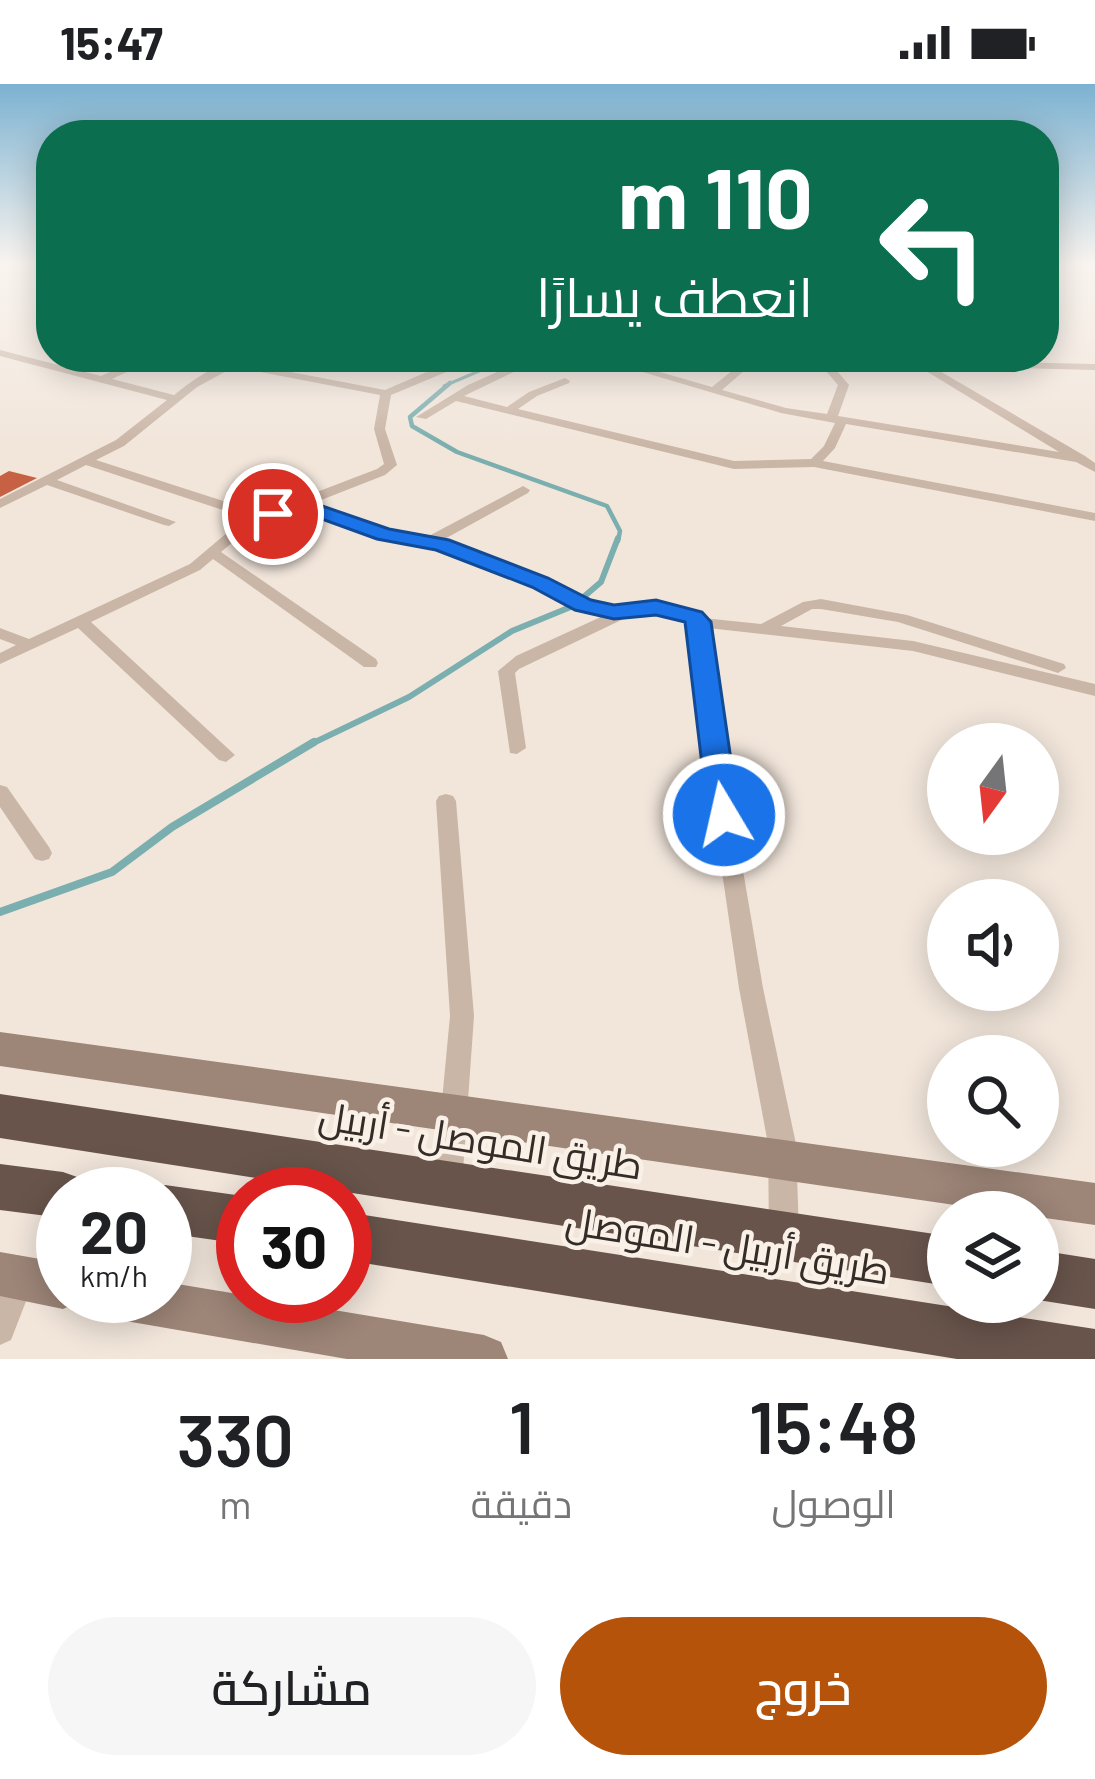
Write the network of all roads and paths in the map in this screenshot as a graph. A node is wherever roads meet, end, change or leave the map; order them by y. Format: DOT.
graph roads {
  1 [pos="0,352"];
  2 [pos="36,362"];
  3 [pos="1059,366"];
  4 [pos="1095,367"];
  5 [pos="72,372"];
  6 [pos="119,372"];
  7 [pos="221,372"];
  8 [pos="290,372"];
  9 [pos="436,372"];
  10 [pos="510,372"];
  11 [pos="649,372"];
  12 [pos="736,372"];
  13 [pos="832,372"];
  14 [pos="933,372"];
  15 [pos="101,380"];
  16 [pos="565,381"];
  17 [pos="714,391"];
  18 [pos="386,393"];
  19 [pos="458,398"];
  20 [pos="177,399"];
  21 [pos="508,411"];
  22 [pos="422,417"];
  23 [pos="837,419"];
  24 [pos="1081,459"];
  25 [pos="87,460"];
  26 [pos="814,463"];
  27 [pos="1095,468"];
  28 [pos="48,481"];
  29 [pos="523,490"];
  30 [pos="0,504"];
  31 [pos="299,504"];
  32 [pos="243,512"];
  33 [pos="1095,517"];
  34 [pos="169,522"];
  35 [pos="428,542"];
  36 [pos="213,553"];
  37 [pos="614,612"];
  38 [pos="80,621"];
  39 [pos="699,622"];
  40 [pos="766,628"];
  41 [pos="0,633"];
  42 [pos="29,645"];
  43 [pos="0,658"];
  44 [pos="370,663"];
  45 [pos="1095,679"];
  46 [pos="1095,690"];
  47 [pos="517,748"];
  48 [pos="226,755"];
  49 [pos="0,792"];
  50 [pos="446,801"];
  51 [pos="41,854"];
  52 [pos="0,1049"];
  53 [pos="454,1112"];
  54 [pos="0,1116"];
  55 [pos="783,1160"];
  56 [pos="448,1186"];
  57 [pos="0,1187"];
  58 [pos="36,1192"];
  59 [pos="1095,1204"];
  60 [pos="784,1235"];
  61 [pos="372,1240"];
  62 [pos="927,1258"];
  63 [pos="1059,1278"];
  64 [pos="28,1279"];
  65 [pos="1095,1284"];
  66 [pos="192,1310"];
  67 [pos="0,1329"];
  68 [pos="1095,1354"];
  69 [pos="436,1355"];
  70 [pos="484,1359"];
  1 -- 2 [label="street"];
  3 -- 4 [label="street"];
  5 -- 15 [label="street"];
  6 -- 15 [label="street"];
  7 -- 20 [label="street"];
  8 -- 18 [label="street"];
  9 -- 18 [label="street"];
  10 -- 19 [label="street"];
  11 -- 17 [label="street"];
  12 -- 17 [label="street"];
  13 -- 23 [label="street"];
  14 -- 24 [label="street"];
  15 -- 20 [label="street"];
  16 -- 21 [label="street"];
  17 -- 23 [label="street"];
  18 -- 31 [label="street"];
  19 -- 21 [label="street"];
  19 -- 22 [label="street"];
  20 -- 25 [label="street"];
  21 -- 26 [label="street"];
  23 -- 24 [label="street"];
  23 -- 26 [label="street"];
  24 -- 27 [label="street"];
  25 -- 28 [label="street"];
  25 -- 32 [label="street"];
  26 -- 33 [label="street"];
  28 -- 30 [label="street"];
  28 -- 34 [label="street"];
  29 -- 35 [label="street"];
  31 -- 35 [label="street"];
  31 -- 36 [label="street"];
  35 -- 37 [label="street"];
  36 -- 38 [label="street"];
  36 -- 44 [label="street"];
  37 -- 39 [label="street"];
  37 -- 47 [label="street"];
  38 -- 42 [label="street"];
  38 -- 48 [label="street"];
  39 -- 40 [label="street"];
  39 -- 55 [label="street"];
  40 -- 45 [label="street"];
  40 -- 46 [label="street"];
  41 -- 42 [label="street"];
  42 -- 43 [label="street"];
  49 -- 51 [label="street"];
  50 -- 53 [label="street"];
  52 -- 53 [label="main road"];
  53 -- 55 [label="main road"];
  53 -- 56 [label="street"];
  54 -- 56 [label="highway, طريق الموصل - أربيل"];
  55 -- 59 [label="main road"];
  55 -- 60 [label="street"];
  56 -- 60 [label="highway, طريق الموصل - أربيل"];
  57 -- 58 [label="highway"];
  60 -- 62 [label="highway, طريق الموصل - أربيل"];
  61 -- 68 [label="highway, طريق أربيل - الموصل"];
  63 -- 65 [label="highway"];
  64 -- 67 [label="street"];
  66 -- 69 [label="main road"];
  69 -- 70 [label="main road"];
}
